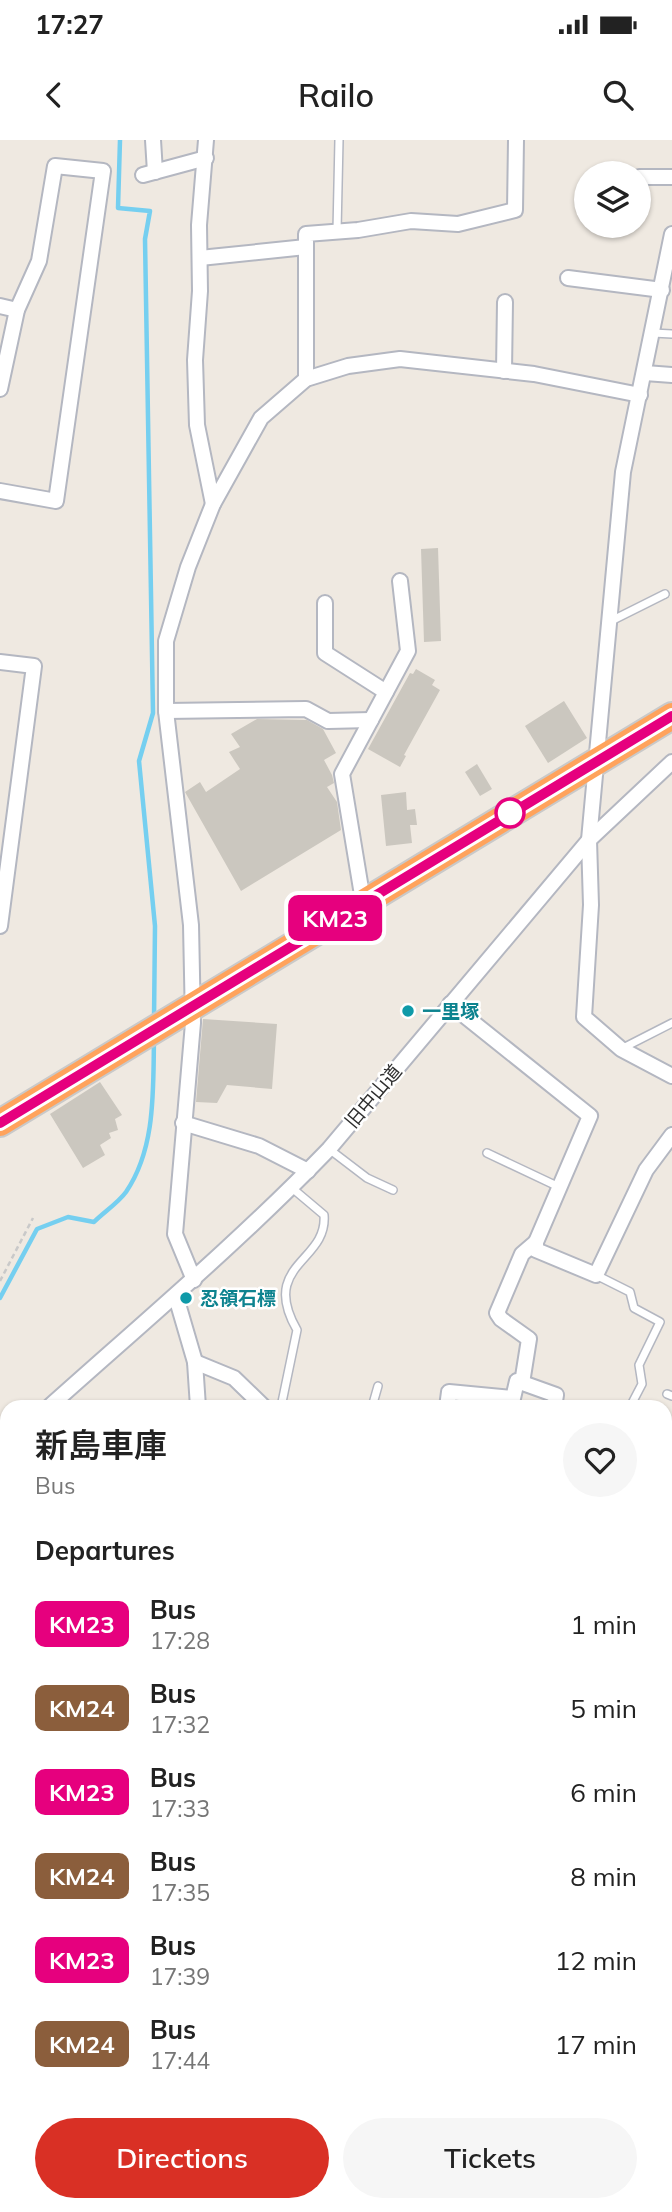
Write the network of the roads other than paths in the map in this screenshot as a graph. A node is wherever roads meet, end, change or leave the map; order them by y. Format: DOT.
graph roads {
  1 [pos="153,140"];
  2 [pos="206,140"];
  3 [pos="339,140"];
  4 [pos="516,140"];
  5 [pos="206,158"];
  6 [pos="651,177"];
  7 [pos="672,177"];
  8 [pos="337,232"];
  9 [pos="672,236"];
  10 [pos="306,247"];
  11 [pos="200,258"];
  12 [pos="568,278"];
  13 [pos="662,290"];
  14 [pos="505,302"];
  15 [pos="0,306"];
  16 [pos="17,310"];
  17 [pos="653,333"];
  18 [pos="672,334"];
  19 [pos="504,371"];
  20 [pos="645,373"];
  21 [pos="672,375"];
  22 [pos="306,379"];
  23 [pos="0,389"];
  24 [pos="640,395"];
  25 [pos="0,491"];
  26 [pos="213,504"];
  27 [pos="400,581"];
  28 [pos="665,594"];
  29 [pos="325,603"];
  30 [pos="608,623"];
  31 [pos="0,662"];
  32 [pos="386,692"];
  33 [pos="166,711"];
  34 [pos="672,716"];
  35 [pos="371,720"];
  36 [pos="597,761"];
  37 [pos="672,762"];
  38 [pos="589,840"];
  39 [pos="363,901"];
  40 [pos="0,926"];
  41 [pos="450,1004"];
  42 [pos="191,1007"];
  43 [pos="672,1023"];
  44 [pos="621,1049"];
  45 [pos="672,1076"];
  46 [pos="0,1123"];
  47 [pos="183,1123"];
  48 [pos="672,1135"];
  49 [pos="329,1149"];
  50 [pos="487,1153"];
  51 [pos="308,1171"];
  52 [pos="560,1187"];
  53 [pos="292,1188"];
  54 [pos="393,1190"];
  55 [pos="536,1242"];
  56 [pos="596,1275"];
  57 [pos="194,1280"];
  58 [pos="176,1297"];
  59 [pos="195,1363"];
  60 [pos="522,1383"];
  61 [pos="377,1386"];
  62 [pos="57,1400"];
  63 [pos="198,1400"];
  64 [pos="257,1400"];
  65 [pos="282,1400"];
  66 [pos="374,1400"];
  67 [pos="448,1400"];
  68 [pos="495,1400"];
  69 [pos="513,1400"];
  70 [pos="555,1400"];
  71 [pos="634,1400"];
  1 -- 5 [label="street"];
  2 -- 5 [label="street"];
  3 -- 8 [label="lane"];
  4 -- 8 [label="street"];
  5 -- 11 [label="street"];
  6 -- 7 [label="street"];
  8 -- 10 [label="street"];
  9 -- 13 [label="street"];
  10 -- 11 [label="street"];
  10 -- 22 [label="street"];
  11 -- 26 [label="street"];
  12 -- 13 [label="street"];
  13 -- 17 [label="street"];
  14 -- 19 [label="street"];
  15 -- 16 [label="street"];
  16 -- 23 [label="street"];
  16 -- 25 [label="street"];
  17 -- 18 [label="lane"];
  17 -- 20 [label="street"];
  19 -- 22 [label="street"];
  19 -- 24 [label="street"];
  20 -- 21 [label="street"];
  20 -- 24 [label="street"];
  22 -- 26 [label="street"];
  24 -- 30 [label="street"];
  26 -- 33 [label="street"];
  27 -- 32 [label="street"];
  28 -- 30 [label="lane"];
  29 -- 32 [label="street"];
  30 -- 36 [label="street"];
  31 -- 40 [label="street"];
  32 -- 35 [label="street"];
  33 -- 35 [label="street"];
  33 -- 42 [label="street"];
  34 -- 36 [label="highway"];
  35 -- 39 [label="street"];
  36 -- 38 [label="street"];
  36 -- 39 [label="highway"];
  37 -- 38 [label="street, 旧中山道"];
  38 -- 41 [label="street, 旧中山道"];
  38 -- 44 [label="street"];
  39 -- 42 [label="highway"];
  41 -- 49 [label="street, 旧中山道"];
  41 -- 52 [label="street"];
  42 -- 46 [label="highway"];
  42 -- 47 [label="street"];
  43 -- 44 [label="lane"];
  44 -- 45 [label="street"];
  47 -- 51 [label="street"];
  47 -- 57 [label="street"];
  48 -- 56 [label="street"];
  49 -- 51 [label="street, 旧中山道"];
  49 -- 54 [label="lane"];
  50 -- 52 [label="lane"];
  51 -- 53 [label="street, 旧中山道"];
  52 -- 55 [label="street"];
  53 -- 57 [label="street, 旧中山道"];
  53 -- 65 [label="lane"];
  55 -- 56 [label="street"];
  55 -- 60 [label="street"];
  56 -- 71 [label="lane"];
  57 -- 58 [label="street, 旧中山道"];
  58 -- 59 [label="street"];
  58 -- 62 [label="street, 旧中山道"];
  59 -- 63 [label="street"];
  59 -- 64 [label="street"];
  60 -- 69 [label="street"];
  60 -- 70 [label="street"];
  61 -- 66 [label="lane"];
  67 -- 68 [label="street"];
}
